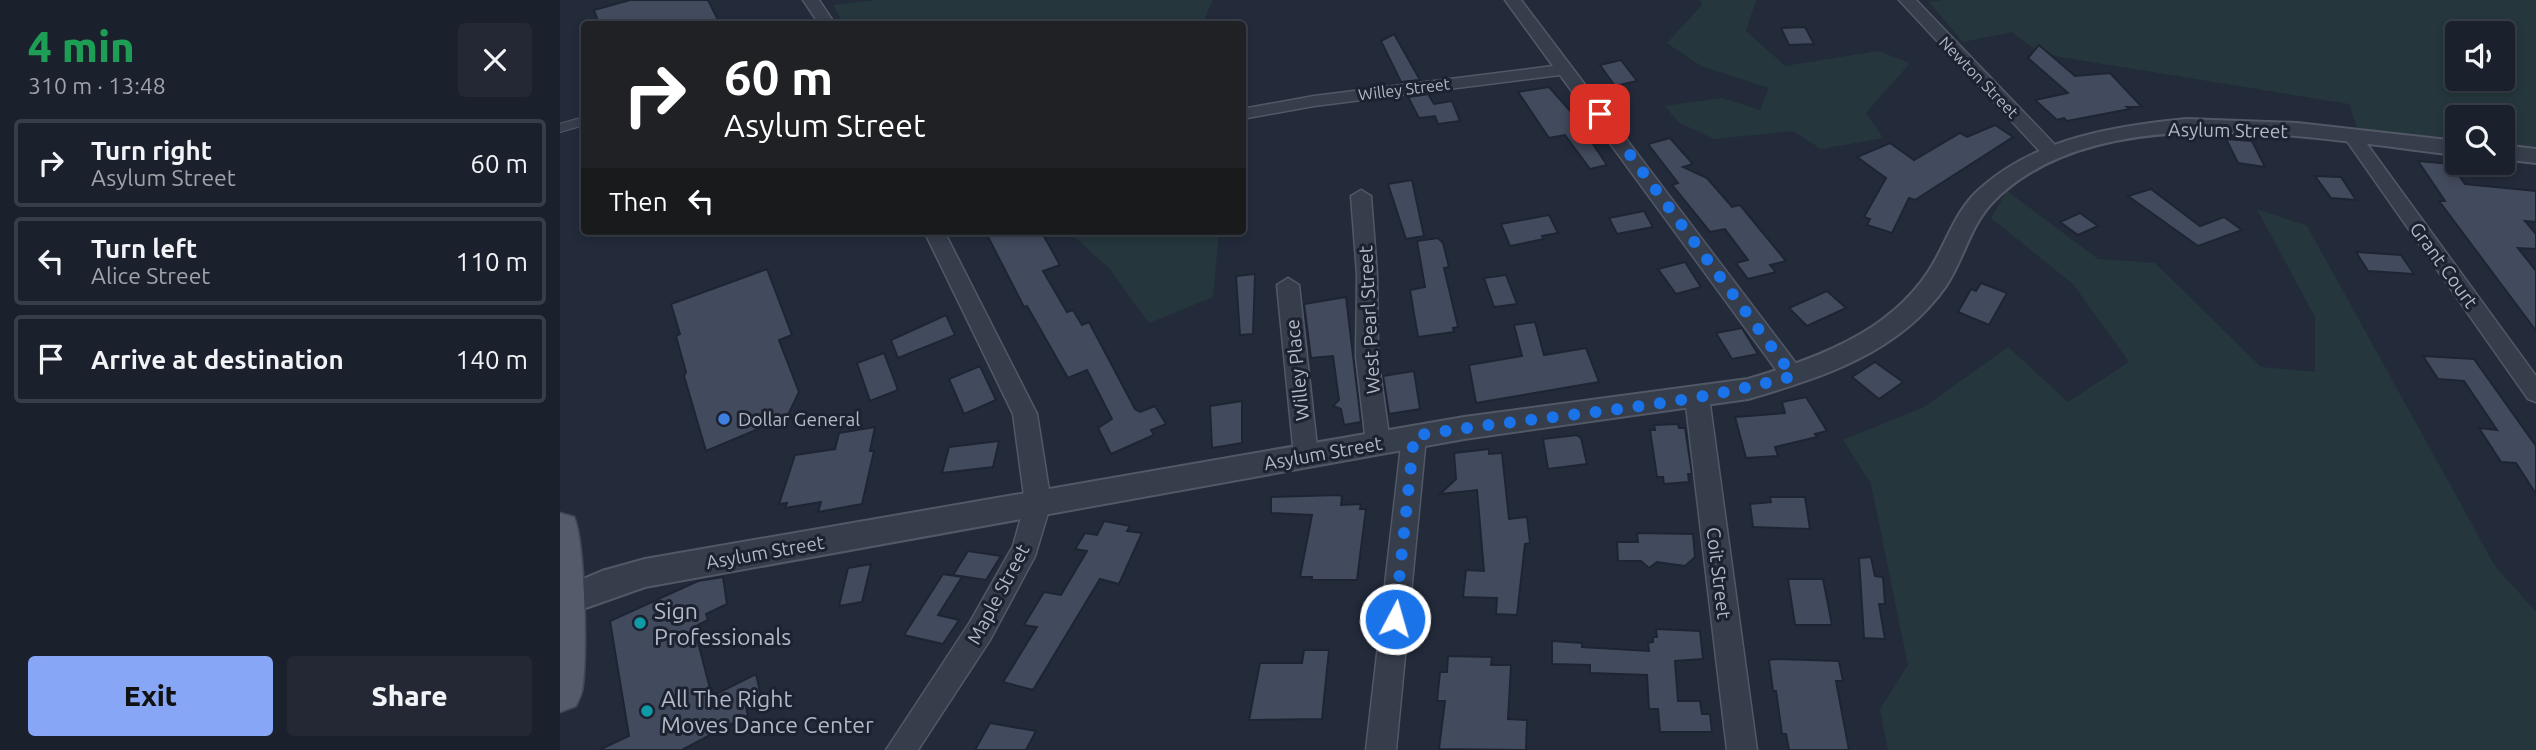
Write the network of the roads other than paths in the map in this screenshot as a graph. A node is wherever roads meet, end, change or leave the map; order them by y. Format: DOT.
graph roads {
  1 [pos="811,0"];
  2 [pos="1513,0"];
  3 [pos="1907,0"];
  4 [pos="825,21"];
  5 [pos="1567,69"];
  6 [pos="1246,113"];
  7 [pos="581,122"];
  8 [pos="560,128"];
  9 [pos="2353,138"];
  10 [pos="2445,147"];
  11 [pos="2052,153"];
  12 [pos="2515,154"];
  13 [pos="2536,156"];
  14 [pos="1361,196"];
  15 [pos="936,235"];
  16 [pos="1289,285"];
  17 [pos="1793,376"];
  18 [pos="2536,393"];
  19 [pos="1696,397"];
  20 [pos="1414,436"];
  21 [pos="1378,443"];
  22 [pos="1306,456"];
  23 [pos="1038,503"];
  24 [pos="560,529"];
  25 [pos="561,603"];
  26 [pos="560,691"];
  27 [pos="901,750"];
  28 [pos="1381,750"];
  29 [pos="1742,750"];
  1 -- 4 [label="street"];
  2 -- 5 [label="street"];
  3 -- 11 [label="street, Newton Street"];
  5 -- 6 [label="street, Willey Street"];
  5 -- 17 [label="street"];
  7 -- 8 [label="lane"];
  9 -- 10 [label="street, Asylum Street"];
  9 -- 11 [label="street, Asylum Street"];
  9 -- 18 [label="street, Grant Court"];
  11 -- 17 [label="street, Asylum Street"];
  12 -- 13 [label="street"];
  14 -- 21 [label="street, West Pearl Street"];
  15 -- 23 [label="street, Maple Street"];
  16 -- 22 [label="street, Willey Place"];
  17 -- 19 [label="street, Asylum Street"];
  19 -- 20 [label="street, Asylum Street"];
  19 -- 29 [label="street, Coit Street"];
  20 -- 21 [label="street, Asylum Street"];
  20 -- 28 [label="street"];
  21 -- 22 [label="street, Asylum Street"];
  22 -- 23 [label="street, Asylum Street"];
  23 -- 25 [label="street, Asylum Street"];
  23 -- 27 [label="street, Maple Street"];
  24 -- 25 [label="main road"];
  25 -- 26 [label="main road"];
}
